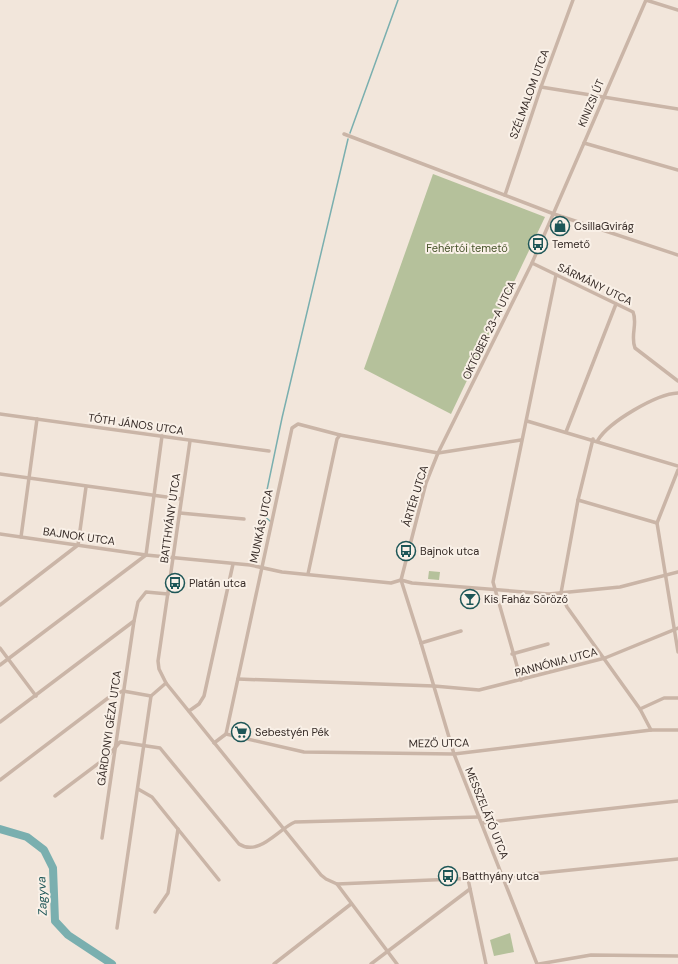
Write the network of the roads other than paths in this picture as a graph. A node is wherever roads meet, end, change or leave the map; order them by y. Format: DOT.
graph roads {
  1 [pos="573,0"];
  2 [pos="646,0"];
  3 [pos="678,10"];
  4 [pos="541,87"];
  5 [pos="603,98"];
  6 [pos="678,109"];
  7 [pos="344,134"];
  8 [pos="584,143"];
  9 [pos="678,170"];
  10 [pos="505,195"];
  11 [pos="554,214"];
  12 [pos="678,255"];
  13 [pos="532,263"];
  14 [pos="556,275"];
  15 [pos="616,304"];
  16 [pos="678,381"];
  17 [pos="678,393"];
  18 [pos="0,414"];
  19 [pos="36,419"];
  20 [pos="527,421"];
  21 [pos="566,432"];
  22 [pos="340,435"];
  23 [pos="162,436"];
  24 [pos="593,439"];
  25 [pos="521,440"];
  26 [pos="598,440"];
  27 [pos="190,441"];
  28 [pos="269,451"];
  29 [pos="438,453"];
  30 [pos="678,466"];
  31 [pos="678,470"];
  32 [pos="0,474"];
  33 [pos="30,478"];
  34 [pos="86,487"];
  35 [pos="153,495"];
  36 [pos="182,499"];
  37 [pos="578,500"];
  38 [pos="180,513"];
  39 [pos="244,519"];
  40 [pos="657,523"];
  41 [pos="0,534"];
  42 [pos="21,537"];
  43 [pos="78,545"];
  44 [pos="146,555"];
  45 [pos="174,558"];
  46 [pos="233,564"];
  47 [pos="261,567"];
  48 [pos="678,572"];
  49 [pos="308,574"];
  50 [pos="665,577"];
  51 [pos="401,580"];
  52 [pos="494,590"];
  53 [pos="561,593"];
  54 [pos="168,594"];
  55 [pos="0,605"];
  56 [pos="134,621"];
  57 [pos="676,629"];
  58 [pos="461,631"];
  59 [pos="421,643"];
  60 [pos="548,644"];
  61 [pos="0,648"];
  62 [pos="678,652"];
  63 [pos="512,654"];
  64 [pos="605,658"];
  65 [pos="8,659"];
  66 [pos="0,665"];
  67 [pos="238,679"];
  68 [pos="521,680"];
  69 [pos="166,683"];
  70 [pos="434,686"];
  71 [pos="123,691"];
  72 [pos="36,696"];
  73 [pos="151,696"];
  74 [pos="678,698"];
  75 [pos="640,709"];
  76 [pos="189,712"];
  77 [pos="0,722"];
  78 [pos="651,730"];
  79 [pos="678,730"];
  80 [pos="226,734"];
  81 [pos="214,743"];
  82 [pos="145,744"];
  83 [pos="116,747"];
  84 [pos="454,754"];
  85 [pos="0,780"];
  86 [pos="138,789"];
  87 [pos="55,796"];
  88 [pos="678,801"];
  89 [pos="479,816"];
  90 [pos="482,823"];
  91 [pos="178,829"];
  92 [pos="283,829"];
  93 [pos="102,838"];
  94 [pos="678,859"];
  95 [pos="502,877"];
  96 [pos="468,879"];
  97 [pos="219,880"];
  98 [pos="337,884"];
  99 [pos="470,888"];
  100 [pos="351,904"];
  101 [pos="155,912"];
  102 [pos="117,928"];
  103 [pos="388,951"];
  104 [pos="678,956"];
  105 [pos="274,964"];
  106 [pos="371,964"];
  107 [pos="397,964"];
  108 [pos="486,964"];
  109 [pos="538,964"];
  1 -- 4 [label="street, SZÉLMALOM UTCA"];
  2 -- 3 [label="street"];
  2 -- 5 [label="street, KINIZSI ÚT"];
  4 -- 5 [label="street"];
  4 -- 10 [label="street, SZÉLMALOM UTCA"];
  5 -- 6 [label="street"];
  5 -- 8 [label="street, KINIZSI ÚT"];
  7 -- 10 [label="street"];
  8 -- 9 [label="street"];
  8 -- 11 [label="street, KINIZSI ÚT"];
  10 -- 11 [label="street"];
  11 -- 12 [label="street"];
  11 -- 13 [label="street, OKTÓBER 23-A UTCA"];
  13 -- 14 [label="street, SÁRMÁNY UTCA"];
  13 -- 29 [label="street, OKTÓBER 23-A UTCA"];
  14 -- 15 [label="street, SÁRMÁNY UTCA"];
  14 -- 20 [label="street"];
  15 -- 16 [label="street, SÁRMÁNY UTCA"];
  15 -- 21 [label="street"];
  17 -- 26 [label="street"];
  18 -- 19 [label="street, TÓTH JÁNOS UTCA"];
  19 -- 23 [label="street, TÓTH JÁNOS UTCA"];
  19 -- 33 [label="street"];
  20 -- 21 [label="street"];
  20 -- 25 [label="street"];
  21 -- 24 [label="street"];
  22 -- 29 [label="street, MUNKÁS UTCA"];
  22 -- 47 [label="street, MUNKÁS UTCA"];
  22 -- 49 [label="street"];
  23 -- 27 [label="street, TÓTH JÁNOS UTCA"];
  23 -- 35 [label="street"];
  24 -- 26 [label="street"];
  24 -- 37 [label="street"];
  25 -- 29 [label="street, MUNKÁS UTCA"];
  25 -- 52 [label="street"];
  26 -- 30 [label="street"];
  27 -- 28 [label="street, TÓTH JÁNOS UTCA"];
  27 -- 36 [label="street, BATTHYÁNY UTCA"];
  29 -- 51 [label="street, ÁRTÉR UTCA"];
  31 -- 40 [label="street"];
  32 -- 33 [label="street"];
  33 -- 34 [label="street"];
  33 -- 42 [label="street"];
  34 -- 35 [label="street"];
  34 -- 43 [label="street"];
  35 -- 36 [label="street"];
  35 -- 44 [label="street"];
  36 -- 38 [label="street, BATTHYÁNY UTCA"];
  37 -- 40 [label="street"];
  37 -- 53 [label="street"];
  38 -- 39 [label="street"];
  38 -- 45 [label="street, BATTHYÁNY UTCA"];
  40 -- 50 [label="street"];
  41 -- 42 [label="street, BAJNOK UTCA"];
  42 -- 43 [label="street, BAJNOK UTCA"];
  43 -- 44 [label="street, BAJNOK UTCA"];
  43 -- 55 [label="street"];
  44 -- 45 [label="street, BAJNOK UTCA"];
  44 -- 65 [label="street"];
  45 -- 46 [label="street, BAJNOK UTCA"];
  45 -- 54 [label="street, BATTHYÁNY UTCA"];
  46 -- 47 [label="street, BAJNOK UTCA"];
  46 -- 76 [label="street"];
  47 -- 49 [label="street, BAJNOK UTCA"];
  47 -- 67 [label="street, MUNKÁS UTCA"];
  48 -- 50 [label="street, BAJNOK UTCA"];
  49 -- 51 [label="street, BAJNOK UTCA"];
  50 -- 53 [label="street, BAJNOK UTCA"];
  50 -- 57 [label="street"];
  51 -- 52 [label="street, BAJNOK UTCA"];
  51 -- 59 [label="street"];
  52 -- 53 [label="street, BAJNOK UTCA"];
  52 -- 63 [label="street"];
  53 -- 64 [label="street"];
  54 -- 56 [label="street, GÁRDONYI GÉZA UTCA"];
  54 -- 69 [label="street, BATTHYÁNY UTCA"];
  56 -- 71 [label="street, GÁRDONYI GÉZA UTCA"];
  56 -- 72 [label="street"];
  57 -- 62 [label="street"];
  57 -- 64 [label="street, PANNÓNIA UTCA"];
  58 -- 59 [label="street"];
  59 -- 70 [label="street, MESSZELÁTÓ UTCA"];
  60 -- 63 [label="street"];
  61 -- 65 [label="street"];
  63 -- 68 [label="street"];
  64 -- 68 [label="street, PANNÓNIA UTCA"];
  64 -- 75 [label="street"];
  65 -- 66 [label="street"];
  65 -- 72 [label="street"];
  67 -- 70 [label="street, PANNÓNIA UTCA"];
  67 -- 80 [label="street, MUNKÁS UTCA"];
  68 -- 70 [label="street, PANNÓNIA UTCA"];
  69 -- 73 [label="street"];
  69 -- 76 [label="street, BATTHYÁNY UTCA"];
  70 -- 84 [label="street, MESSZELÁTÓ UTCA"];
  71 -- 73 [label="street"];
  71 -- 83 [label="street, GÁRDONYI GÉZA UTCA"];
  71 -- 85 [label="street"];
  72 -- 77 [label="street"];
  73 -- 82 [label="street"];
  74 -- 75 [label="street"];
  75 -- 78 [label="street"];
  76 -- 81 [label="street, BATTHYÁNY UTCA"];
  78 -- 79 [label="street, MEZŐ UTCA"];
  78 -- 84 [label="street, MEZŐ UTCA"];
  80 -- 81 [label="street"];
  80 -- 84 [label="street, MEZŐ UTCA"];
  81 -- 92 [label="street, BATTHYÁNY UTCA"];
  82 -- 83 [label="street"];
  82 -- 86 [label="street"];
  82 -- 92 [label="street"];
  83 -- 87 [label="street"];
  83 -- 93 [label="street, GÁRDONYI GÉZA UTCA"];
  84 -- 89 [label="street, MESSZELÁTÓ UTCA"];
  86 -- 91 [label="street"];
  86 -- 102 [label="street"];
  88 -- 90 [label="street"];
  89 -- 90 [label="street, MESSZELÁTÓ UTCA"];
  89 -- 92 [label="street"];
  90 -- 95 [label="street, MESSZELÁTÓ UTCA"];
  91 -- 97 [label="street"];
  91 -- 101 [label="street"];
  92 -- 98 [label="street, BATTHYÁNY UTCA"];
  94 -- 95 [label="street"];
  95 -- 96 [label="street"];
  95 -- 109 [label="street, MESSZELÁTÓ UTCA"];
  96 -- 98 [label="street"];
  96 -- 99 [label="street"];
  98 -- 100 [label="street"];
  99 -- 103 [label="street"];
  99 -- 108 [label="street"];
  100 -- 103 [label="street"];
  100 -- 105 [label="street"];
  103 -- 106 [label="street"];
  103 -- 107 [label="street"];
  104 -- 109 [label="street"];
}
